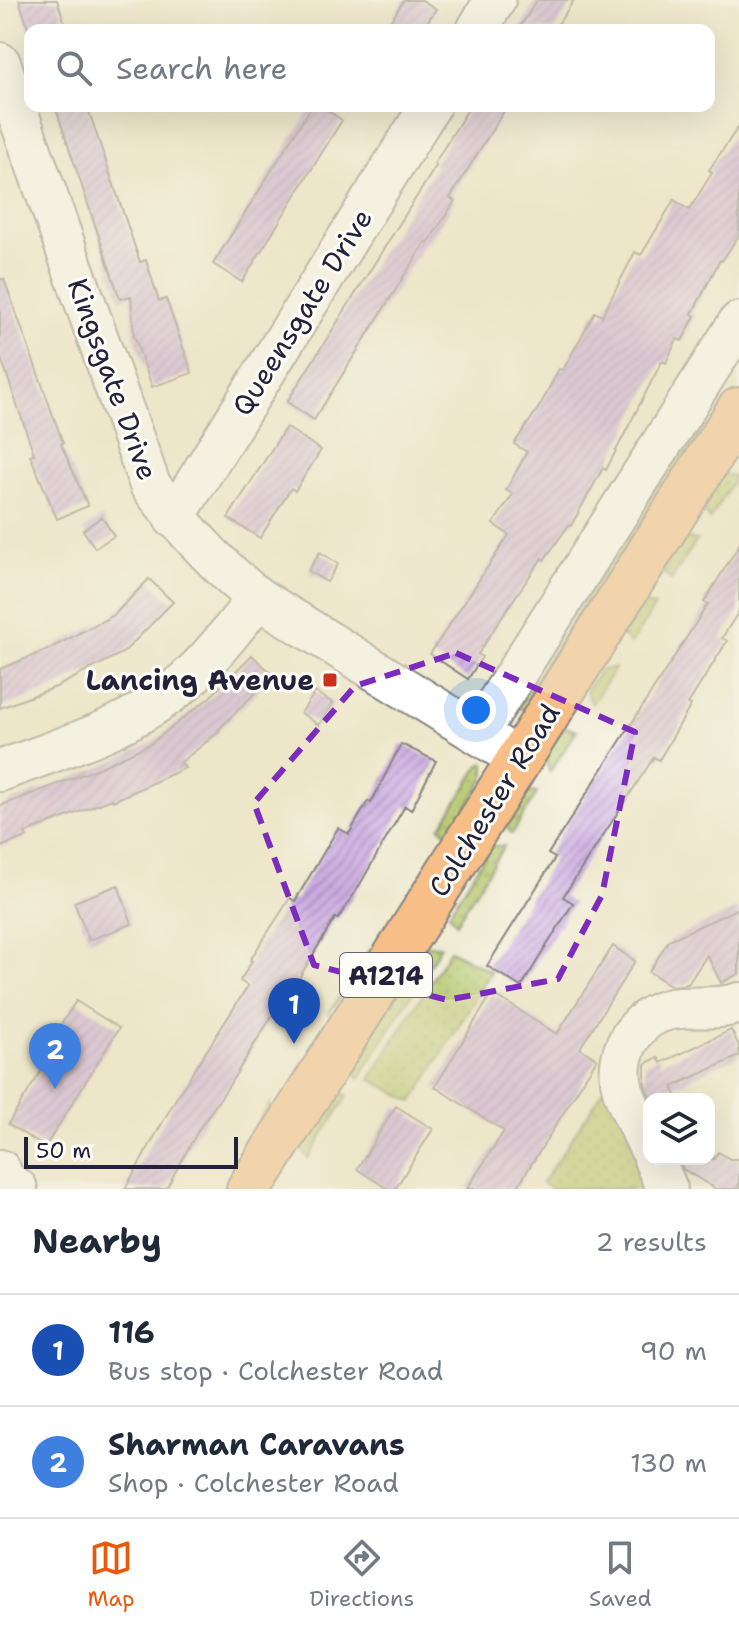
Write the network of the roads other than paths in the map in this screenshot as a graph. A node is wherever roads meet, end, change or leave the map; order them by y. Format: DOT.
graph roads {
  1 [pos="495,0"];
  2 [pos="481,24"];
  3 [pos="0,63"];
  4 [pos="426,112"];
  5 [pos="739,322"];
  6 [pos="739,410"];
  7 [pos="174,518"];
  8 [pos="258,598"];
  9 [pos="478,733"];
  10 [pos="519,759"];
  11 [pos="0,771"];
  12 [pos="739,1003"];
  13 [pos="643,1134"];
  14 [pos="657,1165"];
  15 [pos="0,1170"];
  16 [pos="17,1189"];
  17 [pos="249,1189"];
  18 [pos="667,1189"];
  1 -- 2 [label="street"];
  3 -- 7 [label="street, Kingsgate Drive"];
  4 -- 7 [label="street, Queensgate Drive"];
  5 -- 9 [label="street, Colchester Road"];
  6 -- 10 [label="main road, Colchester Road / A1214"];
  7 -- 8 [label="street, Kingsgate Drive"];
  8 -- 9 [label="street, Kingsgate Drive"];
  8 -- 11 [label="street"];
  9 -- 10 [label="street, Kingsgate Drive"];
  10 -- 17 [label="main road, Colchester Road / A1214"];
  12 -- 13 [label="street"];
  14 -- 18 [label="street"];
  15 -- 16 [label="street"];
}
